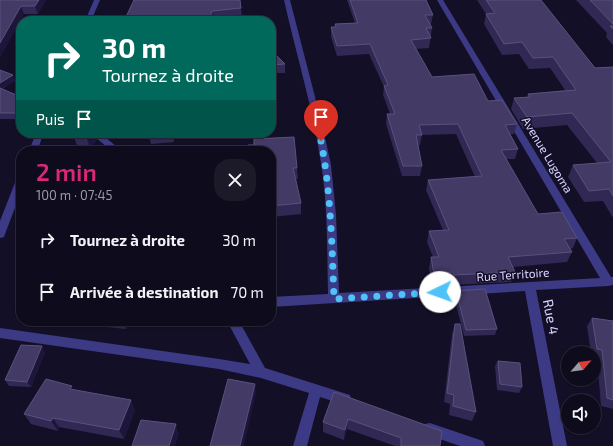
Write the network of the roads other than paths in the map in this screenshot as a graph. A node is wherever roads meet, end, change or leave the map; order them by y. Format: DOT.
graph roads {
  1 [pos="96,0"];
  2 [pos="287,0"];
  3 [pos="440,0"];
  4 [pos="90,16"];
  5 [pos="101,138"];
  6 [pos="111,146"];
  7 [pos="16,193"];
  8 [pos="0,234"];
  9 [pos="611,281"];
  10 [pos="530,287"];
  11 [pos="334,299"];
  12 [pos="276,302"];
  13 [pos="236,326"];
  14 [pos="0,333"];
  15 [pos="261,372"];
  16 [pos="316,389"];
  17 [pos="360,404"];
  18 [pos="417,424"];
  19 [pos="300,446"];
  20 [pos="478,446"];
  21 [pos="560,446"];
  1 -- 4 [label="street"];
  2 -- 11 [label="street"];
  3 -- 9 [label="street, Avenue Lugoma"];
  5 -- 6 [label="street"];
  7 -- 8 [label="street"];
  9 -- 10 [label="street, Rue Territoire"];
  10 -- 11 [label="street, Rue Territoire"];
  10 -- 21 [label="street, Rue 4"];
  11 -- 12 [label="street, Rue Territoire"];
  13 -- 15 [label="street"];
  14 -- 15 [label="street"];
  15 -- 16 [label="street"];
  16 -- 17 [label="street"];
  16 -- 19 [label="street"];
  18 -- 20 [label="street"];
}
